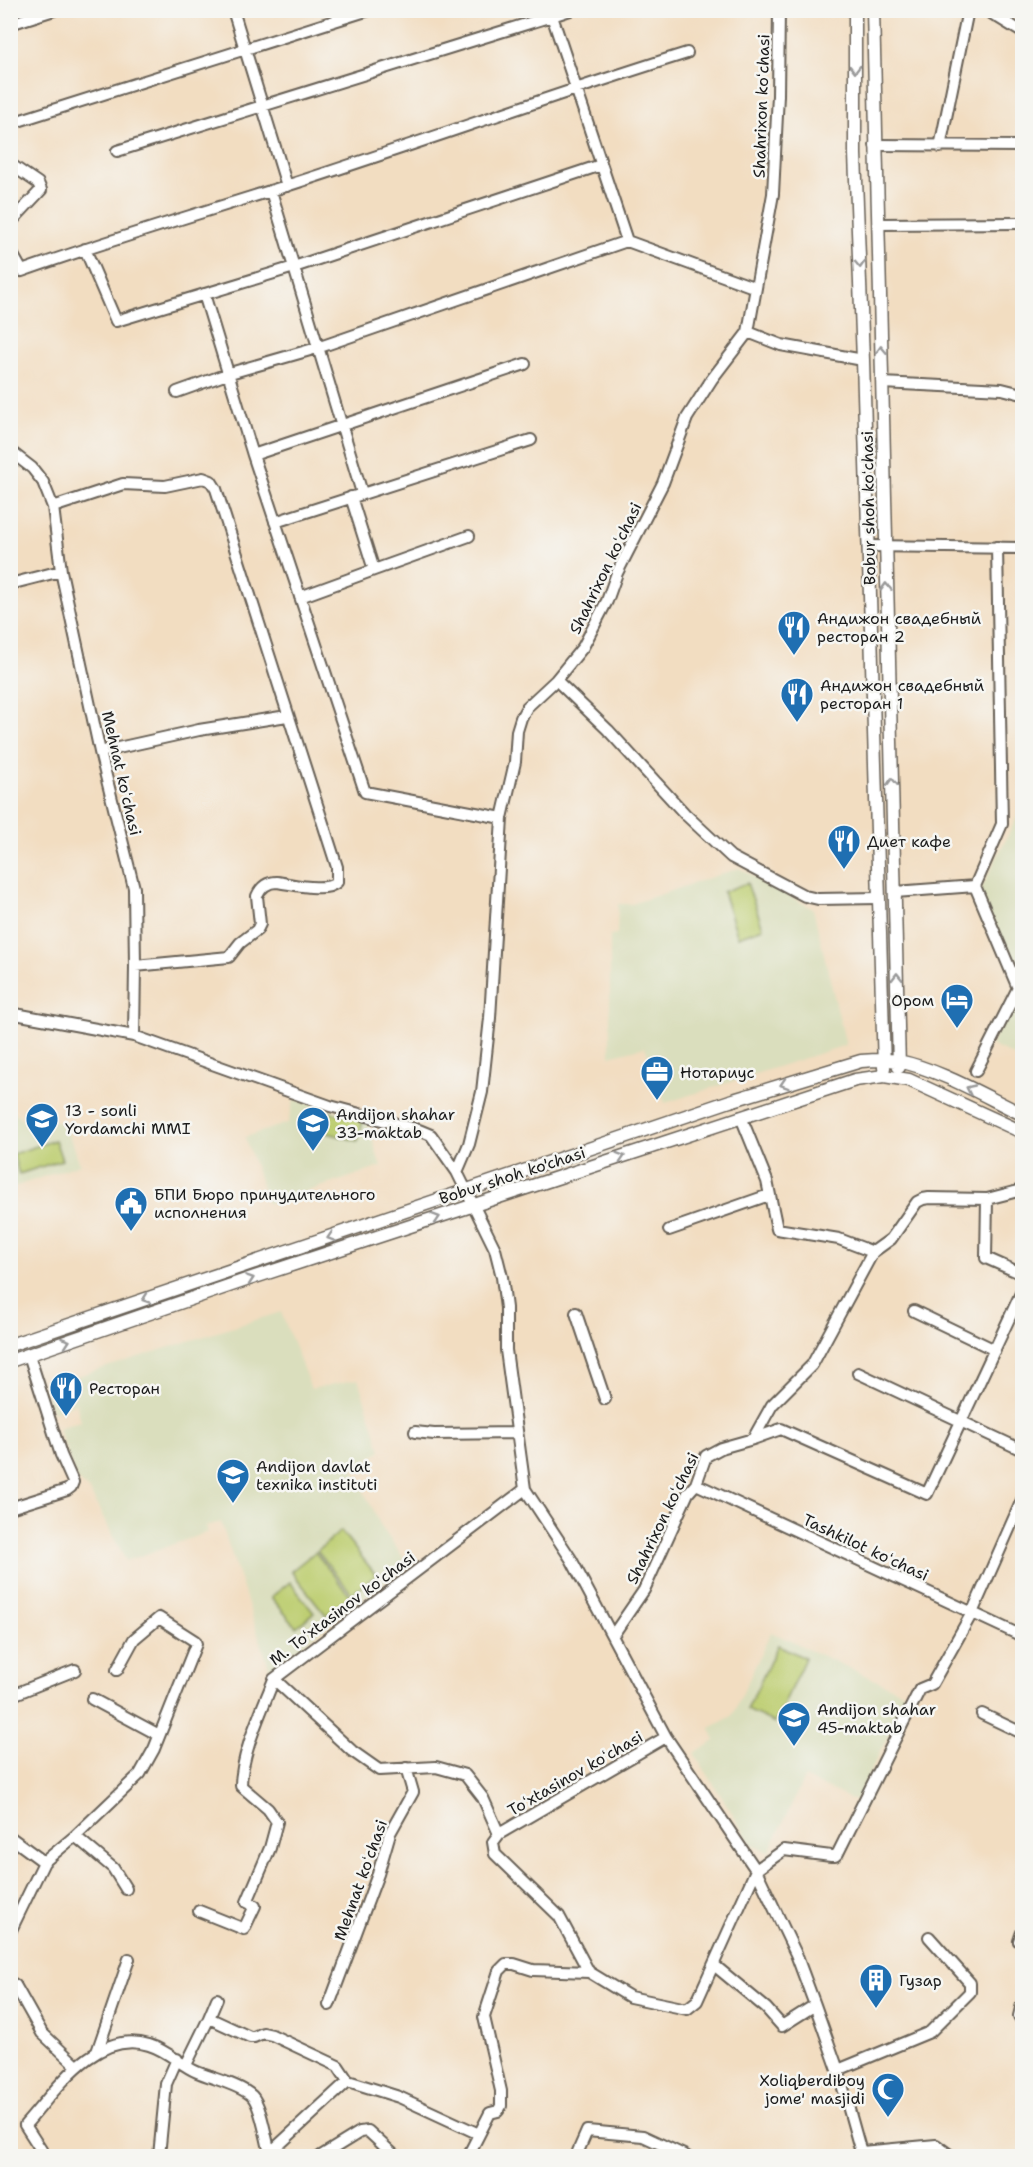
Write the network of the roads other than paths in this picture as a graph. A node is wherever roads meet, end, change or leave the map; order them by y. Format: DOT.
graph roads {
  1 [pos="54,10"];
  2 [pos="233,10"];
  3 [pos="369,10"];
  4 [pos="570,10"];
  5 [pos="779,10"];
  6 [pos="855,10"];
  7 [pos="873,10"];
  8 [pos="968,10"];
  9 [pos="986,10"];
  10 [pos="552,16"];
  11 [pos="10,24"];
  12 [pos="1023,32"];
  13 [pos="243,49"];
  14 [pos="687,53"];
  15 [pos="575,88"];
  16 [pos="262,105"];
  17 [pos="18,121"];
  18 [pos="875,146"];
  19 [pos="1023,146"];
  20 [pos="940,147"];
  21 [pos="117,151"];
  22 [pos="10,164"];
  23 [pos="601,165"];
  24 [pos="287,186"];
  25 [pos="271,190"];
  26 [pos="10,223"];
  27 [pos="878,224"];
  28 [pos="1023,224"];
  29 [pos="627,241"];
  30 [pos="85,249"];
  31 [pos="10,250"];
  32 [pos="294,267"];
  33 [pos="756,288"];
  34 [pos="204,294"];
  35 [pos="748,332"];
  36 [pos="317,348"];
  37 [pos="863,360"];
  38 [pos="525,364"];
  39 [pos="230,373"];
  40 [pos="882,383"];
  41 [pos="177,392"];
  42 [pos="1023,394"];
  43 [pos="341,426"];
  44 [pos="531,440"];
  45 [pos="10,451"];
  46 [pos="253,455"];
  47 [pos="357,495"];
  48 [pos="52,507"];
  49 [pos="275,522"];
  50 [pos="469,536"];
  51 [pos="885,545"];
  52 [pos="868,546"];
  53 [pos="997,548"];
  54 [pos="1023,548"];
  55 [pos="374,570"];
  56 [pos="61,571"];
  57 [pos="10,584"];
  58 [pos="300,597"];
  59 [pos="556,680"];
  60 [pos="287,716"];
  61 [pos="100,752"];
  62 [pos="502,818"];
  63 [pos="975,886"];
  64 [pos="896,892"];
  65 [pos="879,898"];
  66 [pos="135,966"];
  67 [pos="10,1013"];
  68 [pos="898,1027"];
  69 [pos="883,1029"];
  70 [pos="134,1036"];
  71 [pos="884,1059"];
  72 [pos="898,1061"];
  73 [pos="976,1071"];
  74 [pos="884,1076"];
  75 [pos="899,1078"];
  76 [pos="1023,1114"];
  77 [pos="741,1117"];
  78 [pos="1023,1132"];
  79 [pos="457,1172"];
  80 [pos="1023,1190"];
  81 [pos="466,1191"];
  82 [pos="769,1195"];
  83 [pos="987,1199"];
  84 [pos="474,1205"];
  85 [pos="669,1230"];
  86 [pos="873,1252"];
  87 [pos="1023,1274"];
  88 [pos="1023,1292"];
  89 [pos="914,1311"];
  90 [pos="576,1313"];
  91 [pos="10,1345"];
  92 [pos="995,1350"];
  93 [pos="29,1355"];
  94 [pos="10,1361"];
  95 [pos="858,1373"];
  96 [pos="605,1399"];
  97 [pos="960,1422"];
  98 [pos="415,1432"];
  99 [pos="516,1433"];
  100 [pos="753,1439"];
  101 [pos="1023,1450"];
  102 [pos="696,1484"];
  103 [pos="525,1489"];
  104 [pos="1023,1500"];
  105 [pos="10,1508"];
  106 [pos="972,1613"];
  107 [pos="613,1635"];
  108 [pos="1023,1636"];
  109 [pos="75,1670"];
  110 [pos="117,1670"];
  111 [pos="274,1679"];
  112 [pos="10,1696"];
  113 [pos="92,1699"];
  114 [pos="982,1714"];
  115 [pos="1023,1733"];
  116 [pos="159,1735"];
  117 [pos="666,1737"];
  118 [pos="406,1768"];
  119 [pos="499,1834"];
  120 [pos="75,1836"];
  121 [pos="10,1838"];
  122 [pos="44,1862"];
  123 [pos="756,1870"];
  124 [pos="126,1889"];
  125 [pos="199,1911"];
  126 [pos="10,1932"];
  127 [pos="1023,1932"];
  128 [pos="929,1936"];
  129 [pos="1023,1943"];
  130 [pos="129,1959"];
  131 [pos="714,1965"];
  132 [pos="589,1972"];
  133 [pos="10,1982"];
  134 [pos="217,1999"];
  135 [pos="1023,2004"];
  136 [pos="329,2005"];
  137 [pos="815,2005"];
  138 [pos="209,2018"];
  139 [pos="1023,2021"];
  140 [pos="97,2052"];
  141 [pos="181,2062"];
  142 [pos="77,2066"];
  143 [pos="838,2070"];
  144 [pos="348,2081"];
  145 [pos="479,2134"];
  146 [pos="862,2154"];
  147 [pos="271,2155"];
  148 [pos="45,2157"];
  149 [pos="159,2157"];
  150 [pos="321,2157"];
  151 [pos="395,2157"];
  152 [pos="468,2157"];
  153 [pos="576,2157"];
  154 [pos="686,2157"];
  155 [pos="951,2157"];
  1 -- 11 [label="street"];
  2 -- 13 [label="street"];
  3 -- 13 [label="street"];
  4 -- 10 [label="street"];
  5 -- 33 [label="street, Shahrixon koʻchasi"];
  6 -- 37 [label="main road, Bobur shoh koʻchasi, one-way"];
  7 -- 18 [label="main road, Bobur shoh koʻchasi"];
  8 -- 20 [label="street"];
  9 -- 12 [label="street"];
  10 -- 15 [label="street"];
  10 -- 16 [label="street"];
  13 -- 16 [label="street"];
  13 -- 17 [label="street"];
  14 -- 15 [label="street"];
  15 -- 23 [label="street"];
  15 -- 24 [label="street"];
  16 -- 21 [label="street"];
  16 -- 24 [label="street"];
  18 -- 20 [label="street"];
  18 -- 27 [label="main road, Bobur shoh koʻchasi"];
  19 -- 20 [label="street"];
  22 -- 26 [label="street"];
  23 -- 29 [label="street"];
  23 -- 32 [label="street"];
  24 -- 25 [label="street"];
  25 -- 30 [label="street"];
  25 -- 32 [label="street"];
  27 -- 28 [label="street"];
  40 -- 27 [label="main road, Bobur shoh koʻchasi, one-way"];
  29 -- 33 [label="street"];
  29 -- 36 [label="street"];
  30 -- 31 [label="street"];
  30 -- 34 [label="street"];
  32 -- 34 [label="street"];
  32 -- 36 [label="street"];
  33 -- 35 [label="street, Shahrixon koʻchasi"];
  34 -- 39 [label="street"];
  35 -- 37 [label="street"];
  35 -- 59 [label="street, Shahrixon koʻchasi"];
  36 -- 39 [label="street"];
  36 -- 43 [label="street"];
  37 -- 52 [label="main road, Bobur shoh koʻchasi"];
  38 -- 43 [label="street"];
  39 -- 41 [label="street"];
  39 -- 46 [label="street"];
  40 -- 42 [label="street"];
  40 -- 51 [label="main road, Bobur shoh koʻchasi"];
  43 -- 46 [label="street"];
  43 -- 47 [label="street"];
  44 -- 47 [label="street"];
  45 -- 48 [label="street, Mehnat koʻchasi"];
  46 -- 49 [label="street"];
  47 -- 49 [label="street"];
  47 -- 55 [label="street"];
  48 -- 56 [label="street, Mehnat koʻchasi"];
  48 -- 60 [label="street"];
  49 -- 58 [label="street"];
  50 -- 55 [label="street"];
  51 -- 52 [label="street"];
  51 -- 53 [label="street"];
  64 -- 51 [label="main road, Bobur shoh koʻchasi, one-way"];
  52 -- 65 [label="main road, Bobur shoh koʻchasi"];
  53 -- 54 [label="street"];
  53 -- 63 [label="street"];
  55 -- 58 [label="street"];
  56 -- 57 [label="street"];
  56 -- 61 [label="street, Mehnat koʻchasi"];
  58 -- 62 [label="street"];
  59 -- 62 [label="street, Shahrixon koʻchasi"];
  59 -- 65 [label="street"];
  60 -- 61 [label="street"];
  60 -- 66 [label="street"];
  61 -- 66 [label="street, Mehnat koʻchasi"];
  62 -- 79 [label="street, Shahrixon koʻchasi"];
  63 -- 64 [label="street"];
  63 -- 73 [label="street"];
  68 -- 64 [label="main road, Bobur shoh koʻchasi, one-way"];
  65 -- 69 [label="main road, Bobur shoh koʻchasi"];
  66 -- 70 [label="street, Mehnat koʻchasi"];
  67 -- 70 [label="street"];
  68 -- 69 [label="main road"];
  68 -- 72 [label="main road, Bobur shoh koʻchasi"];
  69 -- 71 [label="main road, Bobur shoh koʻchasi"];
  70 -- 79 [label="street"];
  71 -- 72 [label="main road, Bobur shoh ko'chasi"];
  71 -- 74 [label="main road, Bobur shoh koʻchasi"];
  71 -- 81 [label="main road, Bobur shoh ko'chasi, one-way"];
  72 -- 75 [label="main road, Bobur shoh koʻchasi"];
  76 -- 72 [label="main road, Bobur shoh ko'chasi, one-way"];
  74 -- 75 [label="main road, Bobur shoh ko'chasi"];
  74 -- 77 [label="main road, Bobur shoh ko'chasi"];
  75 -- 78 [label="main road, Bobur shoh ko'chasi"];
  77 -- 82 [label="street"];
  84 -- 77 [label="main road, Bobur shoh ko'chasi, one-way"];
  79 -- 81 [label="street"];
  80 -- 83 [label="street"];
  81 -- 84 [label="street"];
  81 -- 91 [label="main road, Bobur shoh ko'chasi, one-way"];
  82 -- 85 [label="street"];
  82 -- 86 [label="street"];
  83 -- 86 [label="street"];
  83 -- 87 [label="street"];
  93 -- 84 [label="main road, Bobur shoh ko'chasi, one-way"];
  84 -- 99 [label="street"];
  86 -- 100 [label="street"];
  88 -- 92 [label="street"];
  89 -- 92 [label="street"];
  90 -- 96 [label="street"];
  92 -- 97 [label="street"];
  93 -- 94 [label="main road, Bobur shoh ko'chasi"];
  93 -- 105 [label="street"];
  95 -- 97 [label="street"];
  97 -- 100 [label="street"];
  97 -- 101 [label="street"];
  98 -- 99 [label="street"];
  99 -- 103 [label="street"];
  100 -- 102 [label="street, Shahrixon koʻchasi"];
  102 -- 106 [label="street, Tashkilot koʻchasi"];
  102 -- 107 [label="street, Shahrixon koʻchasi"];
  103 -- 107 [label="street"];
  103 -- 111 [label="street, M. Toʻxtasinov koʻchasi"];
  104 -- 106 [label="street"];
  106 -- 108 [label="street, Tashkilot koʻchasi"];
  106 -- 123 [label="street"];
  107 -- 117 [label="street"];
  109 -- 112 [label="street"];
  110 -- 116 [label="street"];
  111 -- 118 [label="street, M. Toʻxtasinov koʻchasi"];
  111 -- 125 [label="street"];
  113 -- 116 [label="street"];
  114 -- 115 [label="street"];
  116 -- 120 [label="street"];
  117 -- 119 [label="street, Toʻxtasinov koʻchasi"];
  117 -- 123 [label="street"];
  118 -- 119 [label="street, M. Toʻxtasinov koʻchasi"];
  118 -- 136 [label="street, Mehnat koʻchasi"];
  119 -- 132 [label="street, M. Toʻxtasinov koʻchasi"];
  120 -- 122 [label="street"];
  120 -- 124 [label="street"];
  121 -- 122 [label="street"];
  122 -- 126 [label="street"];
  123 -- 131 [label="street"];
  123 -- 137 [label="street"];
  127 -- 129 [label="street"];
  128 -- 143 [label="street"];
  130 -- 140 [label="street"];
  131 -- 132 [label="street"];
  131 -- 137 [label="street"];
  132 -- 145 [label="street"];
  133 -- 142 [label="street"];
  134 -- 138 [label="street"];
  135 -- 139 [label="street"];
  137 -- 143 [label="street"];
  138 -- 141 [label="street"];
  138 -- 144 [label="street"];
  140 -- 141 [label="street"];
  140 -- 142 [label="street"];
  141 -- 147 [label="street"];
  141 -- 149 [label="street"];
  142 -- 148 [label="street"];
  143 -- 146 [label="street"];
  144 -- 145 [label="street"];
  144 -- 147 [label="street"];
  145 -- 152 [label="street"];
  146 -- 155 [label="street"];
  150 -- 151 [label="street"];
  153 -- 154 [label="street"];
}
